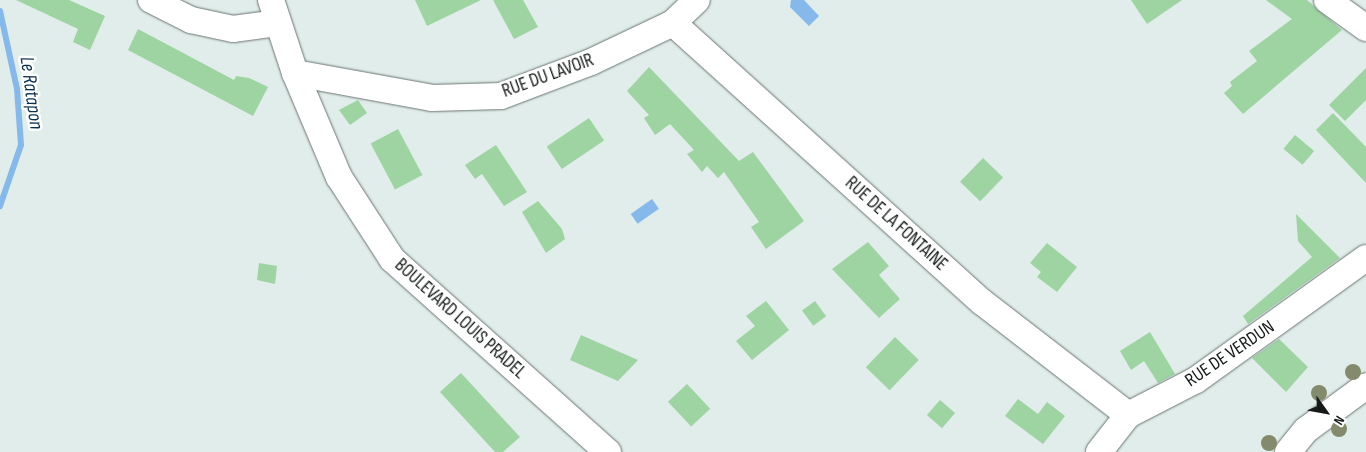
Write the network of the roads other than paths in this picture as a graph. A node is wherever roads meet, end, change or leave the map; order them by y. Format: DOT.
graph roads {
  1 [pos="151,0"];
  2 [pos="697,0"];
  3 [pos="1327,0"];
  4 [pos="274,11"];
  5 [pos="673,23"];
  6 [pos="1366,28"];
  7 [pos="295,73"];
  8 [pos="1366,258"];
  9 [pos="1366,386"];
  10 [pos="1128,415"];
  11 [pos="608,452"];
  12 [pos="1099,452"];
  13 [pos="1288,452"];
  1 -- 4 [label="street"];
  2 -- 5 [label="street, RUE DU LAVOIR"];
  3 -- 6 [label="street"];
  4 -- 7 [label="street, BOULEVARD LOUIS PRADEL"];
  5 -- 7 [label="street, RUE DU LAVOIR"];
  5 -- 10 [label="street, RUE DE LA FONTAINE"];
  7 -- 11 [label="street, BOULEVARD LOUIS PRADEL"];
  8 -- 10 [label="street, RUE DE VERDUN"];
  9 -- 13 [label="street"];
  10 -- 12 [label="street, RUE DE VERDUN"];
}
